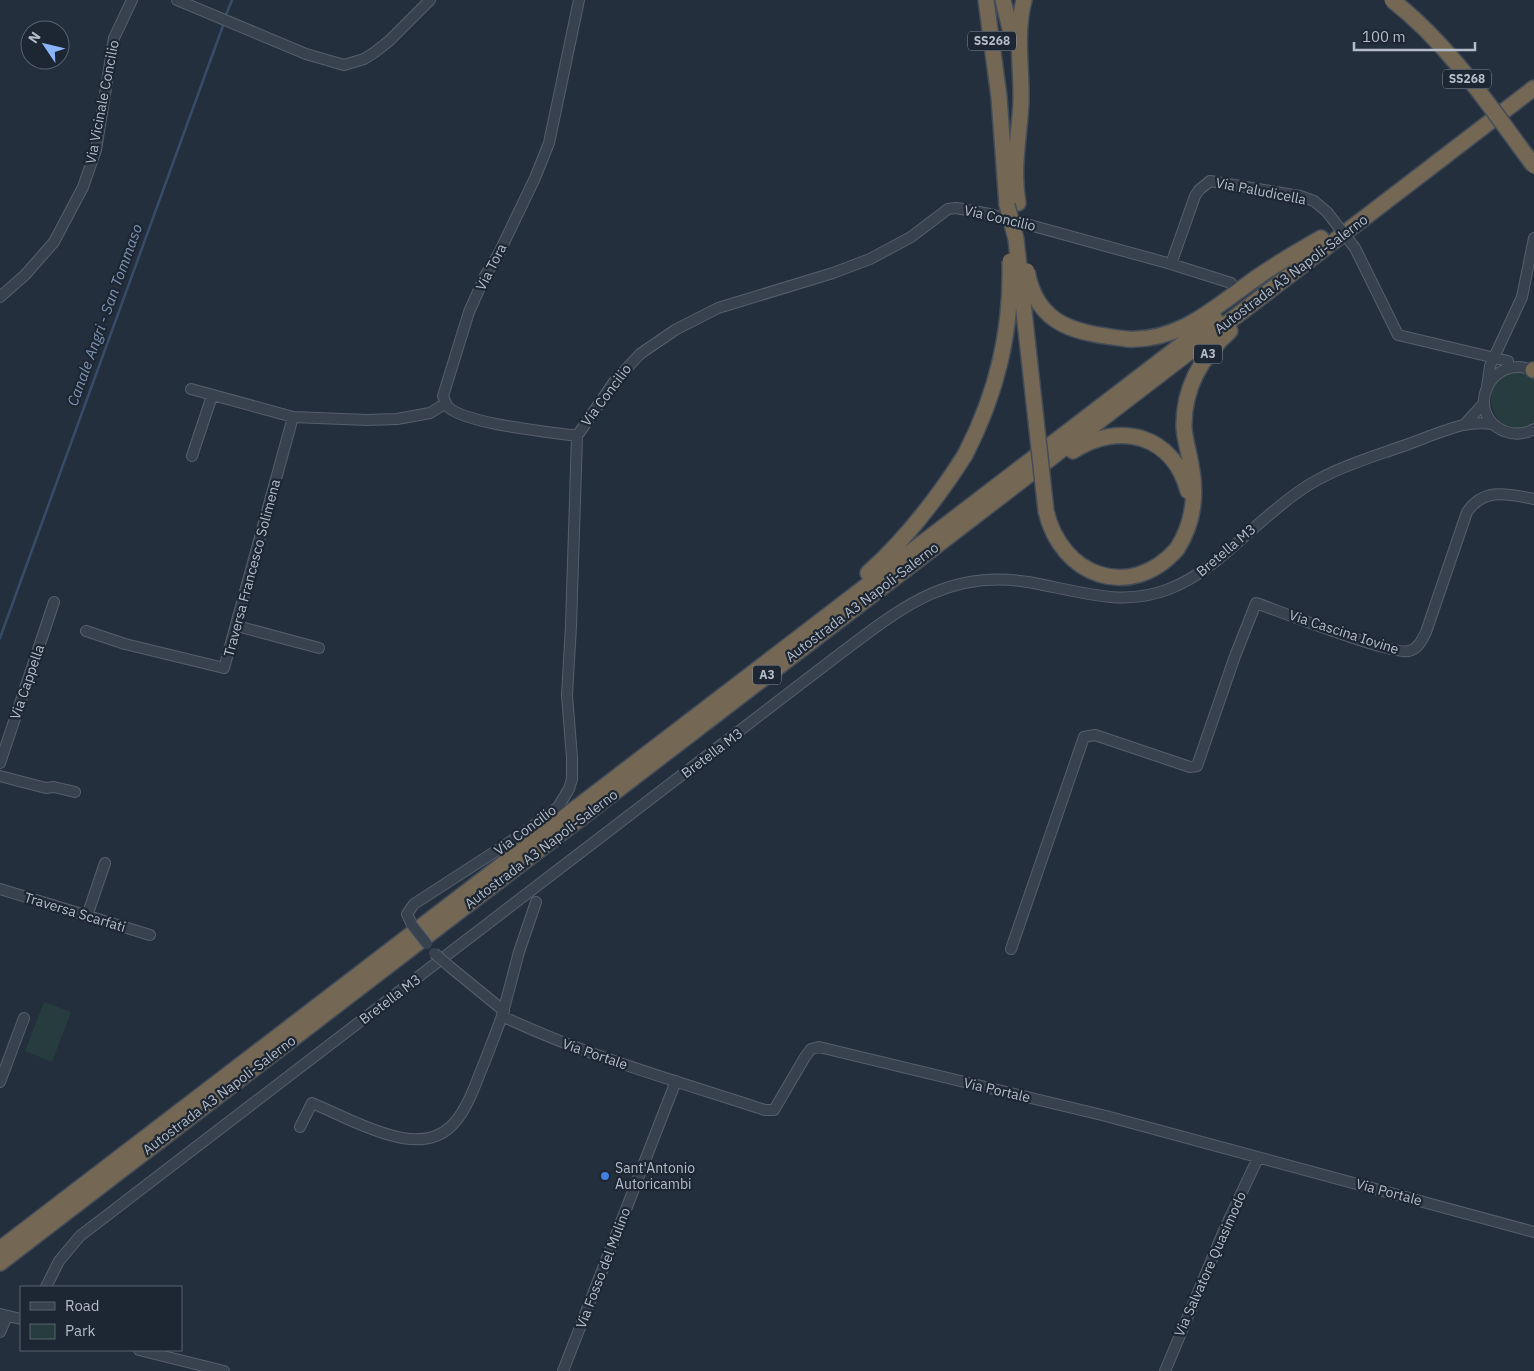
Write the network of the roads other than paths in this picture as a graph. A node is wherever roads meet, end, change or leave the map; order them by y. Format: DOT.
graph roads {
  1 [pos="132,0"];
  2 [pos="177,0"];
  3 [pos="430,0"];
  4 [pos="579,0"];
  5 [pos="986,0"];
  6 [pos="1004,0"];
  7 [pos="1024,0"];
  8 [pos="1392,0"];
  9 [pos="1534,75"];
  10 [pos="1020,79"];
  11 [pos="997,83"];
  12 [pos="1534,88"];
  13 [pos="1534,166"];
  14 [pos="1012,204"];
  15 [pos="1534,238"];
  16 [pos="1324,242"];
  17 [pos="1172,264"];
  18 [pos="1231,282"];
  19 [pos="0,297"];
  20 [pos="1506,333"];
  21 [pos="1477,355"];
  22 [pos="1494,357"];
  23 [pos="1508,361"];
  24 [pos="1518,367"];
  25 [pos="1534,371"];
  26 [pos="1488,376"];
  27 [pos="1487,387"];
  28 [pos="191,389"];
  29 [pos="212,396"];
  30 [pos="446,403"];
  31 [pos="1484,403"];
  32 [pos="293,417"];
  33 [pos="1493,424"];
  34 [pos="1464,425"];
  35 [pos="1534,429"];
  36 [pos="1523,433"];
  37 [pos="577,436"];
  38 [pos="1534,440"];
  39 [pos="192,456"];
  40 [pos="1534,498"];
  41 [pos="1192,507"];
  42 [pos="969,520"];
  43 [pos="54,602"];
  44 [pos="237,626"];
  45 [pos="86,631"];
  46 [pos="319,648"];
  47 [pos="741,682"];
  48 [pos="0,763"];
  49 [pos="0,776"];
  50 [pos="75,792"];
  51 [pos="105,863"];
  52 [pos="0,888"];
  53 [pos="536,902"];
  54 [pos="87,916"];
  55 [pos="150,936"];
  56 [pos="1011,949"];
  57 [pos="503,1013"];
  58 [pos="24,1018"];
  59 [pos="676,1081"];
  60 [pos="0,1082"];
  61 [pos="300,1127"];
  62 [pos="1258,1158"];
  63 [pos="1534,1232"];
  64 [pos="0,1249"];
  65 [pos="0,1263"];
  66 [pos="46,1286"];
  67 [pos="3,1315"];
  68 [pos="20,1318"];
  69 [pos="0,1332"];
  70 [pos="143,1351"];
  71 [pos="224,1371"];
  72 [pos="563,1371"];
  73 [pos="1164,1371"];
  1 -- 19 [label="street, Via Vicinale Concilio"];
  2 -- 3 [label="street"];
  4 -- 30 [label="street, Via Tora"];
  5 -- 11 [label="highway, SS268"];
  6 -- 10 [label="highway, SS268"];
  7 -- 10 [label="highway, SS268"];
  8 -- 13 [label="highway, SS268, bridge"];
  9 -- 16 [label="highway, Autostrada A3 Napoli-Salerno / A3"];
  10 -- 14 [label="highway, A3"];
  11 -- 14 [label="highway, A3"];
  12 -- 16 [label="highway, Autostrada A3 Napoli-Salerno / A3"];
  14 -- 16 [label="highway, A3, bridge"];
  14 -- 41 [label="highway, A3, bridge"];
  14 -- 47 [label="highway, A3, bridge"];
  15 -- 20 [label="street"];
  16 -- 41 [label="highway, A3"];
  16 -- 42 [label="highway, Autostrada A3 Napoli-Salerno / A3"];
  16 -- 47 [label="highway, Autostrada A3 Napoli-Salerno / A3"];
  17 -- 18 [label="street, Via Concilio"];
  17 -- 21 [label="street, Via Paludicella, bridge"];
  17 -- 37 [label="street, Via Concilio"];
  20 -- 22 [label="street"];
  20 -- 23 [label="street"];
  21 -- 22 [label="street, Via Paludicella"];
  21 -- 26 [label="street"];
  22 -- 23 [label="street, Via Paludicella"];
  22 -- 26 [label="street"];
  23 -- 24 [label="street, Via Paludicella"];
  24 -- 25 [label="street"];
  24 -- 27 [label="street"];
  26 -- 27 [label="street"];
  27 -- 31 [label="street"];
  28 -- 29 [label="street"];
  29 -- 32 [label="street"];
  29 -- 39 [label="street"];
  30 -- 32 [label="street"];
  30 -- 37 [label="street"];
  31 -- 33 [label="street"];
  31 -- 34 [label="street, Bretella M3"];
  32 -- 44 [label="street, Traversa Francesco Solimena"];
  33 -- 34 [label="street, Bretella M3"];
  33 -- 36 [label="street"];
  34 -- 66 [label="street, Bretella M3"];
  35 -- 36 [label="street"];
  36 -- 38 [label="street"];
  37 -- 57 [label="street, Via Concilio, bridge"];
  40 -- 56 [label="street, Via Cascina Iovine"];
  41 -- 42 [label="highway, A3"];
  42 -- 65 [label="highway, Autostrada A3 Napoli-Salerno / A3"];
  43 -- 48 [label="street, Via Cappella"];
  44 -- 45 [label="street, Traversa Francesco Solimena"];
  44 -- 46 [label="street"];
  47 -- 64 [label="highway, Autostrada A3 Napoli-Salerno / A3"];
  49 -- 50 [label="street"];
  51 -- 54 [label="street"];
  52 -- 54 [label="street, Traversa Scarfati"];
  53 -- 57 [label="street"];
  54 -- 55 [label="street, Traversa Scarfati"];
  57 -- 59 [label="street, Via Portale"];
  57 -- 61 [label="street"];
  58 -- 60 [label="street"];
  59 -- 62 [label="street, Via Portale"];
  59 -- 72 [label="street, Via Fosso del Mulino"];
  62 -- 63 [label="street, Via Portale"];
  62 -- 73 [label="street, Via Salvatore Quasimodo"];
  67 -- 68 [label="street"];
  67 -- 69 [label="street"];
  70 -- 71 [label="street"];
}
